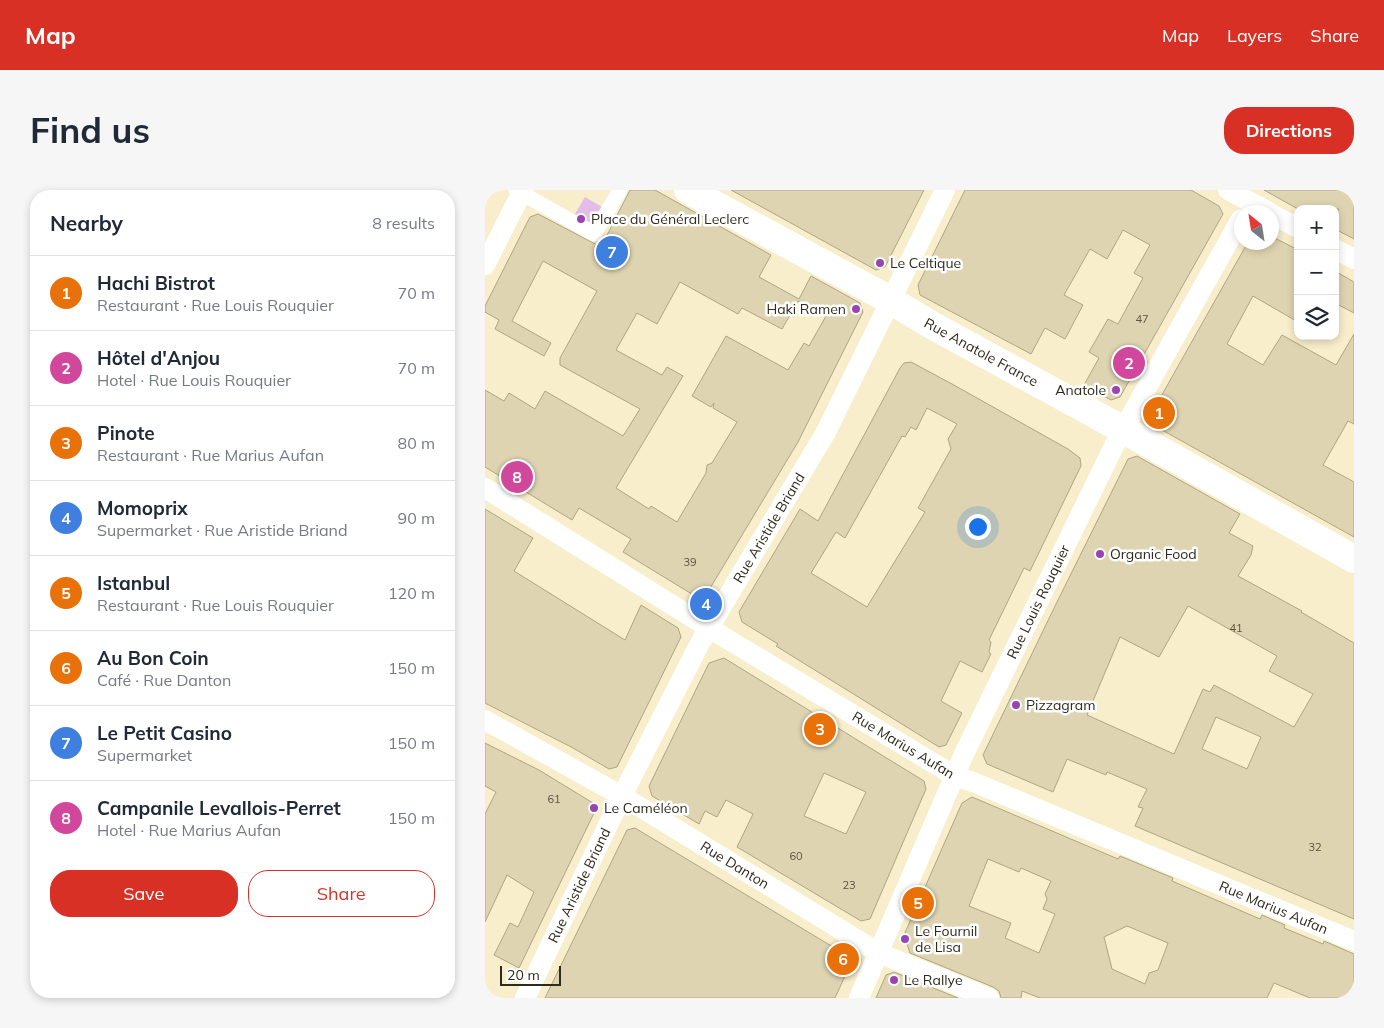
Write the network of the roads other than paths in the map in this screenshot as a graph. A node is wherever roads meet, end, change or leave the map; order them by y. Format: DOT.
graph roads {
  1 [pos="620,190"];
  2 [pos="688,190"];
  3 [pos="945,190"];
  4 [pos="1228,190"];
  5 [pos="520,191"];
  6 [pos="1248,205"];
  7 [pos="1279,218"];
  8 [pos="1294,226"];
  9 [pos="1234,233"];
  10 [pos="1337,250"];
  11 [pos="1354,259"];
  12 [pos="485,265"];
  13 [pos="890,300"];
  14 [pos="1123,430"];
  15 [pos="485,488"];
  16 [pos="1354,559"];
  17 [pos="709,628"];
  18 [pos="485,720"];
  19 [pos="955,776"];
  20 [pos="622,796"];
  21 [pos="1354,941"];
  22 [pos="879,953"];
  23 [pos="525,998"];
  24 [pos="859,998"];
  25 [pos="989,998"];
  1 -- 5 [label="street"];
  2 -- 13 [label="main road, Rue Anatole France"];
  3 -- 13 [label="street, Rue Aristide Briand"];
  4 -- 6 [label="street"];
  5 -- 12 [label="street"];
  7 -- 8 [label="street"];
  9 -- 14 [label="street, Rue Louis Rouquier"];
  10 -- 11 [label="street"];
  13 -- 14 [label="main road, Rue Anatole France"];
  13 -- 17 [label="street, Rue Aristide Briand"];
  14 -- 16 [label="main road, Rue Anatole France"];
  14 -- 19 [label="street, Rue Louis Rouquier"];
  15 -- 17 [label="street, Rue Marius Aufan"];
  17 -- 19 [label="street, Rue Marius Aufan"];
  17 -- 20 [label="street, Rue Aristide Briand"];
  18 -- 20 [label="street, Rue Danton"];
  19 -- 21 [label="street, Rue Marius Aufan"];
  19 -- 22 [label="street, Rue Louis Rouquier"];
  20 -- 22 [label="street, Rue Danton"];
  20 -- 23 [label="street, Rue Aristide Briand"];
  22 -- 24 [label="street, Rue Louis Rouquier"];
  22 -- 25 [label="street, Rue Danton"];
}
